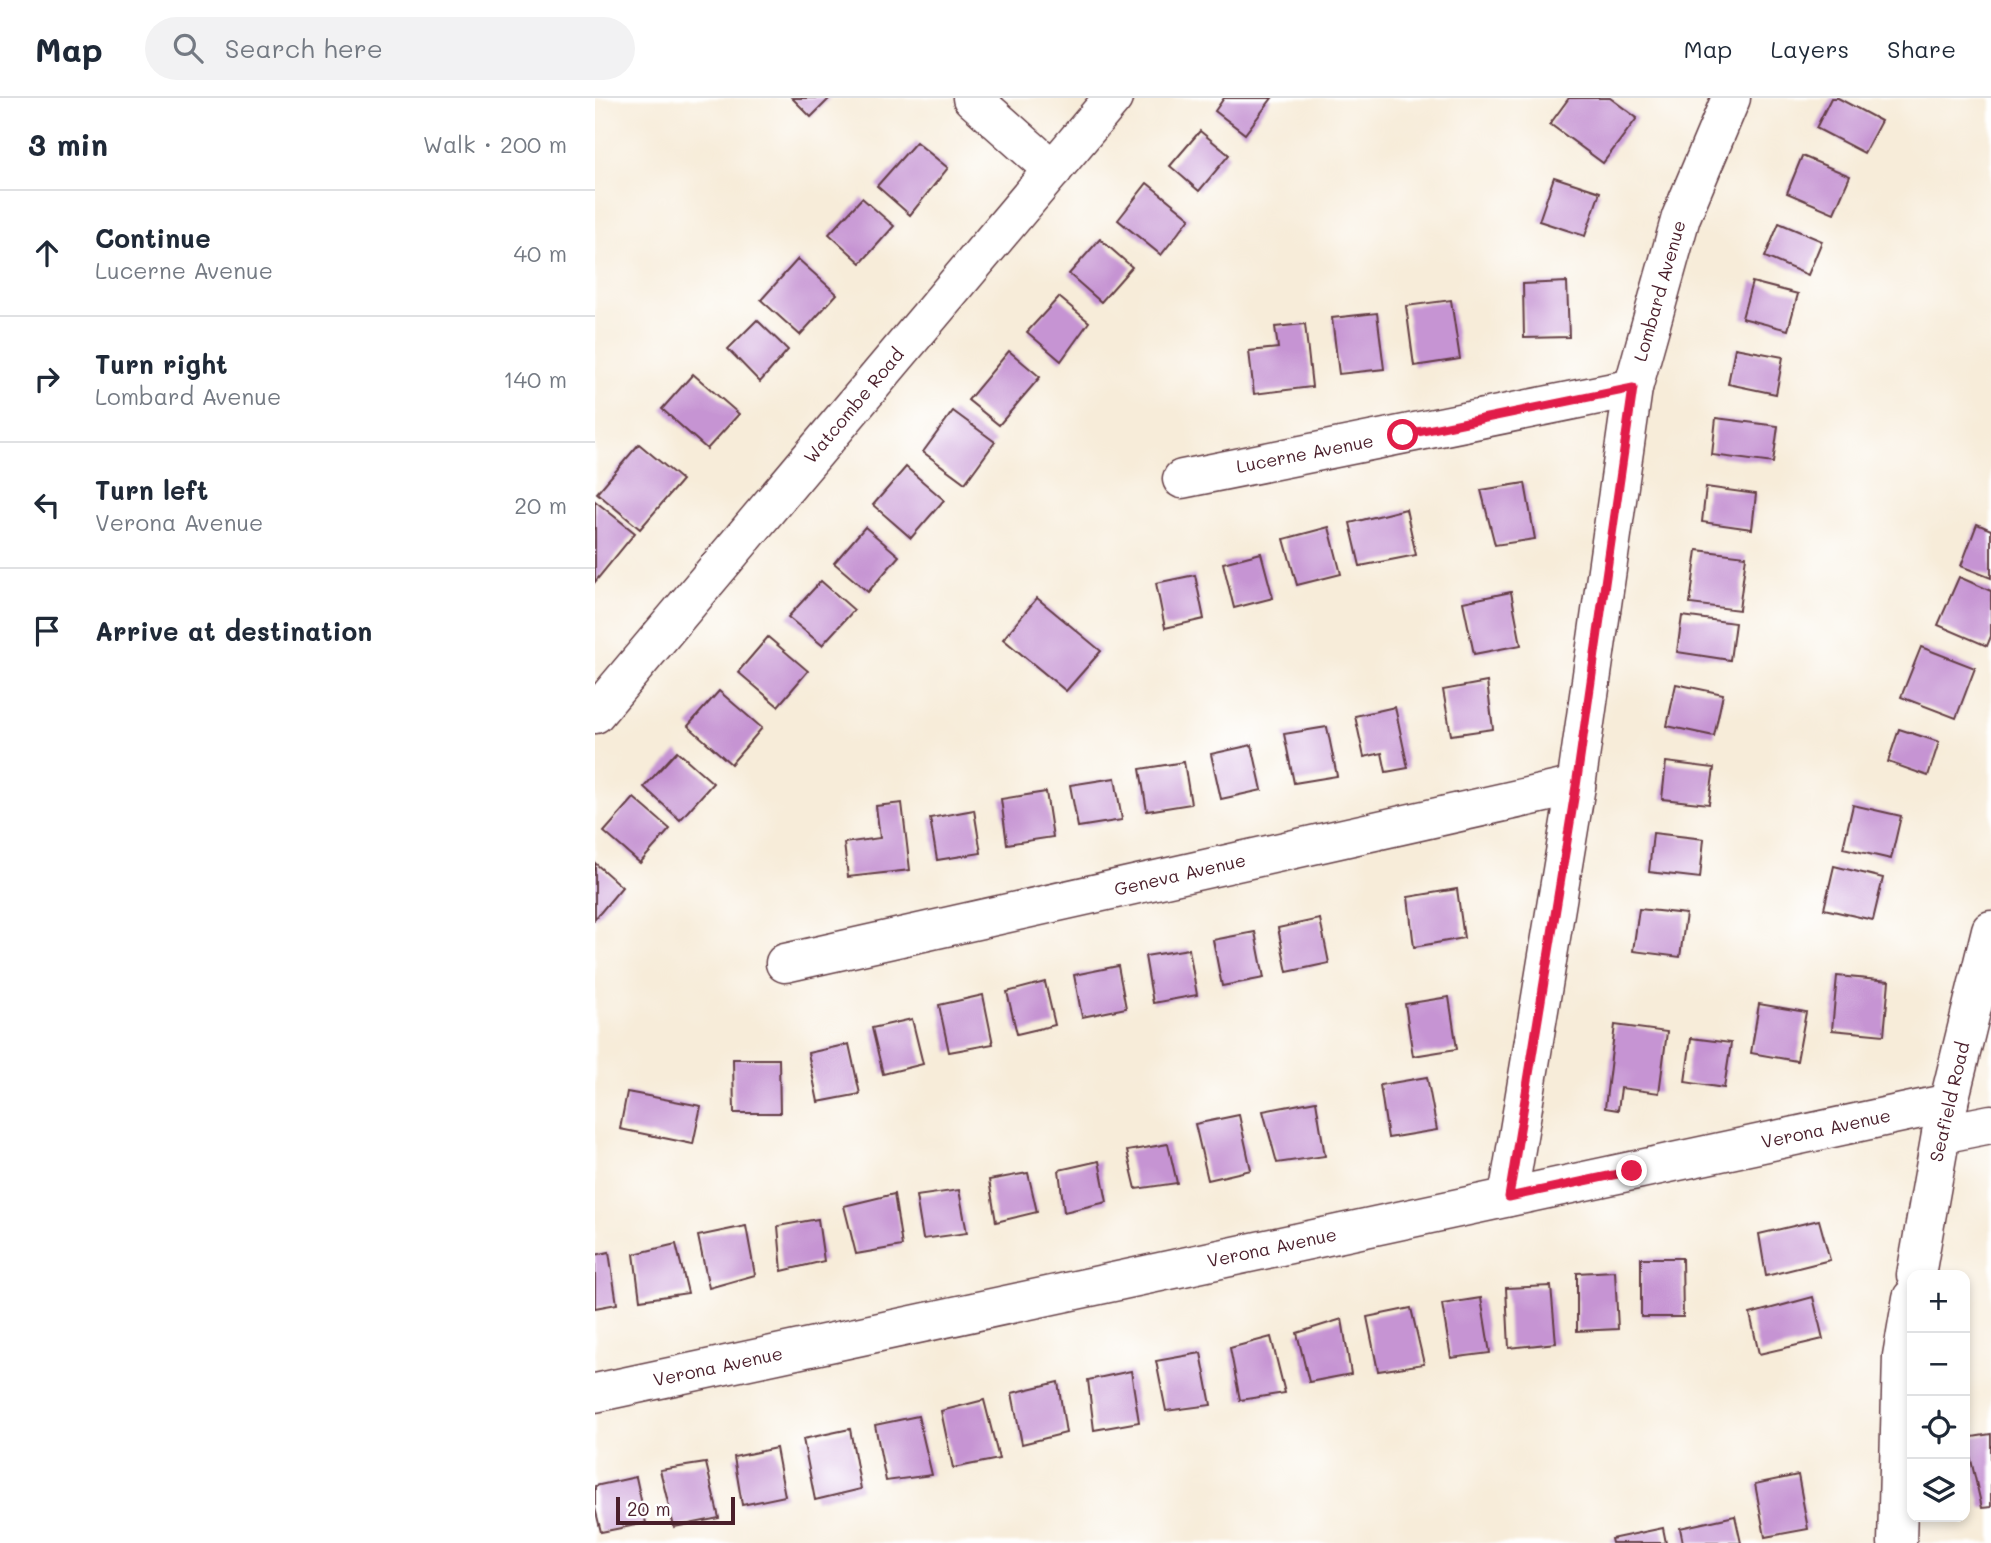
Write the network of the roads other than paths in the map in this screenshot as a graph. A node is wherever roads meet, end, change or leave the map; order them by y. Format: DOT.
graph roads {
  1 [pos="972,98"];
  2 [pos="1113,98"];
  3 [pos="1731,98"];
  4 [pos="1053,170"];
  5 [pos="1633,388"];
  6 [pos="1182,479"];
  7 [pos="595,714"];
  8 [pos="1576,786"];
  9 [pos="1991,930"];
  10 [pos="785,963"];
  11 [pos="1945,1118"];
  12 [pos="1991,1124"];
  13 [pos="1509,1197"];
  14 [pos="1917,1270"];
  15 [pos="1907,1327"];
  16 [pos="595,1393"];
  17 [pos="1897,1543"];
  1 -- 4 [label="street"];
  2 -- 4 [label="street, Watcombe Road"];
  3 -- 5 [label="street, Lombard Avenue"];
  4 -- 7 [label="street, Watcombe Road"];
  5 -- 6 [label="street, Lucerne Avenue"];
  5 -- 8 [label="street, Lombard Avenue"];
  8 -- 10 [label="street, Geneva Avenue"];
  8 -- 13 [label="street, Lombard Avenue"];
  9 -- 11 [label="street, Seafield Road"];
  11 -- 12 [label="street, Verona Avenue"];
  11 -- 13 [label="street, Verona Avenue"];
  11 -- 14 [label="street, Seafield Road"];
  13 -- 16 [label="street, Verona Avenue"];
  15 -- 17 [label="street"];
}
